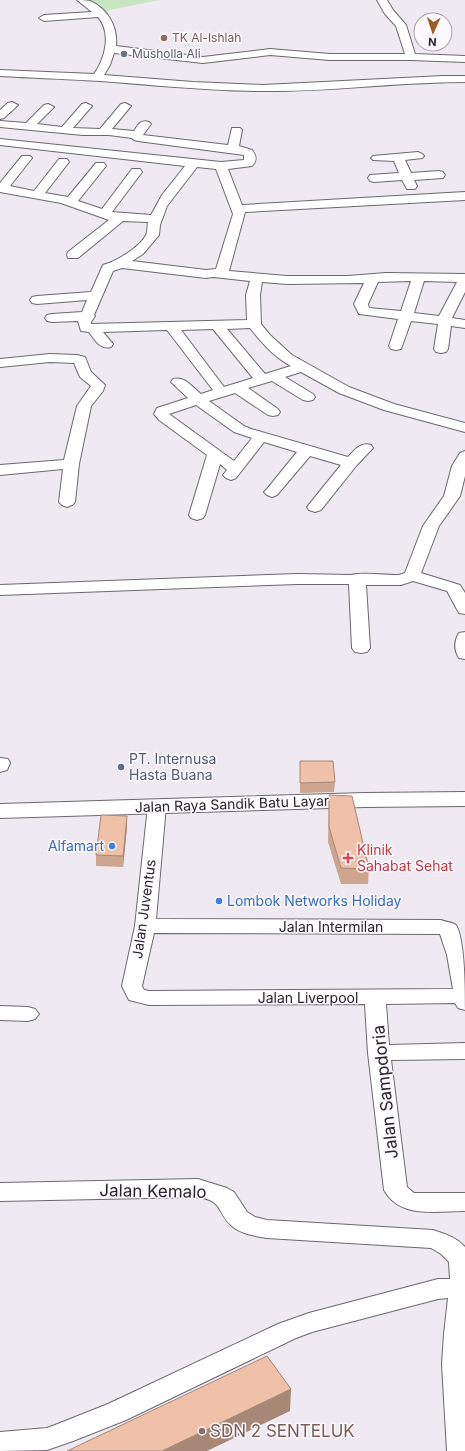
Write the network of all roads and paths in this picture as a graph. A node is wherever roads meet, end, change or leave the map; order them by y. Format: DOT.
graph roads {
  1 [pos="82,0"];
  2 [pos="382,0"];
  3 [pos="102,14"];
  4 [pos="44,18"];
  5 [pos="110,49"];
  6 [pos="411,57"];
  7 [pos="465,59"];
  8 [pos="0,73"];
  9 [pos="101,78"];
  10 [pos="465,79"];
  11 [pos="12,105"];
  12 [pos="86,106"];
  13 [pos="125,106"];
  14 [pos="48,107"];
  15 [pos="0,116"];
  16 [pos="0,124"];
  17 [pos="146,124"];
  18 [pos="28,127"];
  19 [pos="65,130"];
  20 [pos="236,130"];
  21 [pos="103,132"];
  22 [pos="197,133"];
  23 [pos="133,136"];
  24 [pos="0,142"];
  25 [pos="197,145"];
  26 [pos="233,149"];
  27 [pos="85,152"];
  28 [pos="418,156"];
  29 [pos="398,157"];
  30 [pos="26,158"];
  31 [pos="377,158"];
  32 [pos="63,162"];
  33 [pos="193,164"];
  34 [pos="100,166"];
  35 [pos="221,166"];
  36 [pos="136,172"];
  37 [pos="439,175"];
  38 [pos="407,177"];
  39 [pos="374,178"];
  40 [pos="1,188"];
  41 [pos="37,195"];
  42 [pos="418,199"];
  43 [pos="463,199"];
  44 [pos="71,202"];
  45 [pos="333,206"];
  46 [pos="239,211"];
  47 [pos="105,214"];
  48 [pos="119,218"];
  49 [pos="155,219"];
  50 [pos="73,255"];
  51 [pos="120,264"];
  52 [pos="216,274"];
  53 [pos="257,277"];
  54 [pos="419,277"];
  55 [pos="373,278"];
  56 [pos="465,279"];
  57 [pos="97,295"];
  58 [pos="37,300"];
  59 [pos="405,317"];
  60 [pos="52,318"];
  61 [pos="445,321"];
  62 [pos="90,322"];
  63 [pos="254,324"];
  64 [pos="465,324"];
  65 [pos="217,325"];
  66 [pos="171,326"];
  67 [pos="140,327"];
  68 [pos="151,337"];
  69 [pos="106,344"];
  70 [pos="396,346"];
  71 [pos="441,349"];
  72 [pos="0,363"];
  73 [pos="301,367"];
  74 [pos="268,378"];
  75 [pos="178,382"];
  76 [pos="238,388"];
  77 [pos="222,393"];
  78 [pos="308,397"];
  79 [pos="199,400"];
  80 [pos="273,412"];
  81 [pos="465,428"];
  82 [pos="261,436"];
  83 [pos="366,448"];
  84 [pos="307,450"];
  85 [pos="215,454"];
  86 [pos="465,456"];
  87 [pos="351,463"];
  88 [pos="71,464"];
  89 [pos="0,470"];
  90 [pos="272,492"];
  91 [pos="67,502"];
  92 [pos="315,507"];
  93 [pos="198,515"];
  94 [pos="412,576"];
  95 [pos="357,578"];
  96 [pos="0,590"];
  97 [pos="465,609"];
  98 [pos="465,637"];
  99 [pos="361,648"];
  100 [pos="465,654"];
  101 [pos="465,799"];
  102 [pos="157,806"];
  103 [pos="0,811"];
  104 [pos="145,926"];
  105 [pos="375,997"];
  106 [pos="152,998"];
  107 [pos="465,999"];
  108 [pos="0,1013"];
  109 [pos="28,1014"];
  110 [pos="465,1051"];
  111 [pos="379,1053"];
  112 [pos="0,1192"];
  113 [pos="465,1202"];
  114 [pos="461,1288"];
  115 [pos="0,1444"];
  116 [pos="460,1451"];
  1 -- 3 [label="street"];
  2 -- 6 [label="street"];
  3 -- 4 [label="street"];
  3 -- 5 [label="street"];
  5 -- 6 [label="street"];
  5 -- 9 [label="street"];
  6 -- 7 [label="street"];
  8 -- 9 [label="street"];
  9 -- 10 [label="street"];
  11 -- 15 [label="street"];
  12 -- 19 [label="street"];
  13 -- 21 [label="street"];
  14 -- 18 [label="street"];
  16 -- 18 [label="street"];
  17 -- 23 [label="street"];
  18 -- 19 [label="street"];
  19 -- 21 [label="street"];
  20 -- 26 [label="street"];
  21 -- 23 [label="street"];
  22 -- 25 [label="street"];
  23 -- 25 [label="street"];
  23 -- 27 [label="street"];
  24 -- 27 [label="street"];
  25 -- 26 [label="street"];
  26 -- 35 [label="street"];
  27 -- 33 [label="street"];
  28 -- 29 [label="street"];
  29 -- 31 [label="street"];
  29 -- 38 [label="street"];
  30 -- 40 [label="street"];
  32 -- 41 [label="street"];
  33 -- 35 [label="street"];
  33 -- 49 [label="street"];
  34 -- 44 [label="street"];
  35 -- 46 [label="street"];
  36 -- 47 [label="street"];
  37 -- 38 [label="street"];
  38 -- 39 [label="street"];
  38 -- 42 [label="street"];
  40 -- 41 [label="street"];
  41 -- 44 [label="street"];
  42 -- 43 [label="street"];
  42 -- 45 [label="street"];
  43 -- 45 [label="street"];
  44 -- 47 [label="street"];
  45 -- 46 [label="street"];
  46 -- 52 [label="street"];
  47 -- 48 [label="street"];
  48 -- 49 [label="street"];
  48 -- 50 [label="street"];
  49 -- 51 [label="street"];
  51 -- 52 [label="street"];
  51 -- 57 [label="street"];
  52 -- 53 [label="street"];
  53 -- 55 [label="street"];
  53 -- 63 [label="street"];
  54 -- 55 [label="street"];
  54 -- 56 [label="street"];
  54 -- 59 [label="street"];
  55 -- 59 [label="street"];
  56 -- 61 [label="street"];
  57 -- 58 [label="street"];
  57 -- 62 [label="street"];
  59 -- 61 [label="street"];
  59 -- 70 [label="street"];
  60 -- 62 [label="street"];
  61 -- 64 [label="street"];
  61 -- 71 [label="street"];
  62 -- 67 [label="street"];
  62 -- 69 [label="street"];
  63 -- 65 [label="street"];
  63 -- 73 [label="street"];
  65 -- 66 [label="street"];
  65 -- 74 [label="street"];
  66 -- 67 [label="street"];
  66 -- 77 [label="street"];
  67 -- 68 [label="street"];
  72 -- 88 [label="street"];
  73 -- 74 [label="street"];
  73 -- 81 [label="street"];
  74 -- 76 [label="street"];
  74 -- 78 [label="street"];
  75 -- 79 [label="street"];
  76 -- 77 [label="street"];
  76 -- 80 [label="street"];
  77 -- 79 [label="street"];
  79 -- 82 [label="street"];
  79 -- 85 [label="street"];
  82 -- 84 [label="street"];
  82 -- 85 [label="street"];
  83 -- 87 [label="street"];
  84 -- 87 [label="street"];
  84 -- 90 [label="street"];
  85 -- 93 [label="street"];
  86 -- 94 [label="street"];
  87 -- 92 [label="street"];
  88 -- 89 [label="street"];
  88 -- 91 [label="street"];
  94 -- 95 [label="street"];
  94 -- 97 [label="street"];
  95 -- 96 [label="street"];
  95 -- 99 [label="street"];
  98 -- 100 [label="street"];
  101 -- 102 [label="main road, Jalan Raya Sandik Batu Layar"];
  102 -- 103 [label="main road, Jalan Raya Sandik Batu Layar"];
  102 -- 104 [label="street, Jalan Juventus"];
  104 -- 106 [label="street, Jalan Juventus"];
  104 -- 107 [label="street, Jalan Intermilan"];
  105 -- 106 [label="street, Jalan Liverpool"];
  105 -- 107 [label="street, Jalan Liverpool"];
  105 -- 111 [label="street, Jalan Sampdoria"];
  108 -- 109 [label="street"];
  110 -- 111 [label="street"];
  111 -- 113 [label="street, Jalan Sampdoria"];
  112 -- 114 [label="street, Jalan Kemalo"];
  114 -- 115 [label="street"];
  114 -- 116 [label="street"];
}
